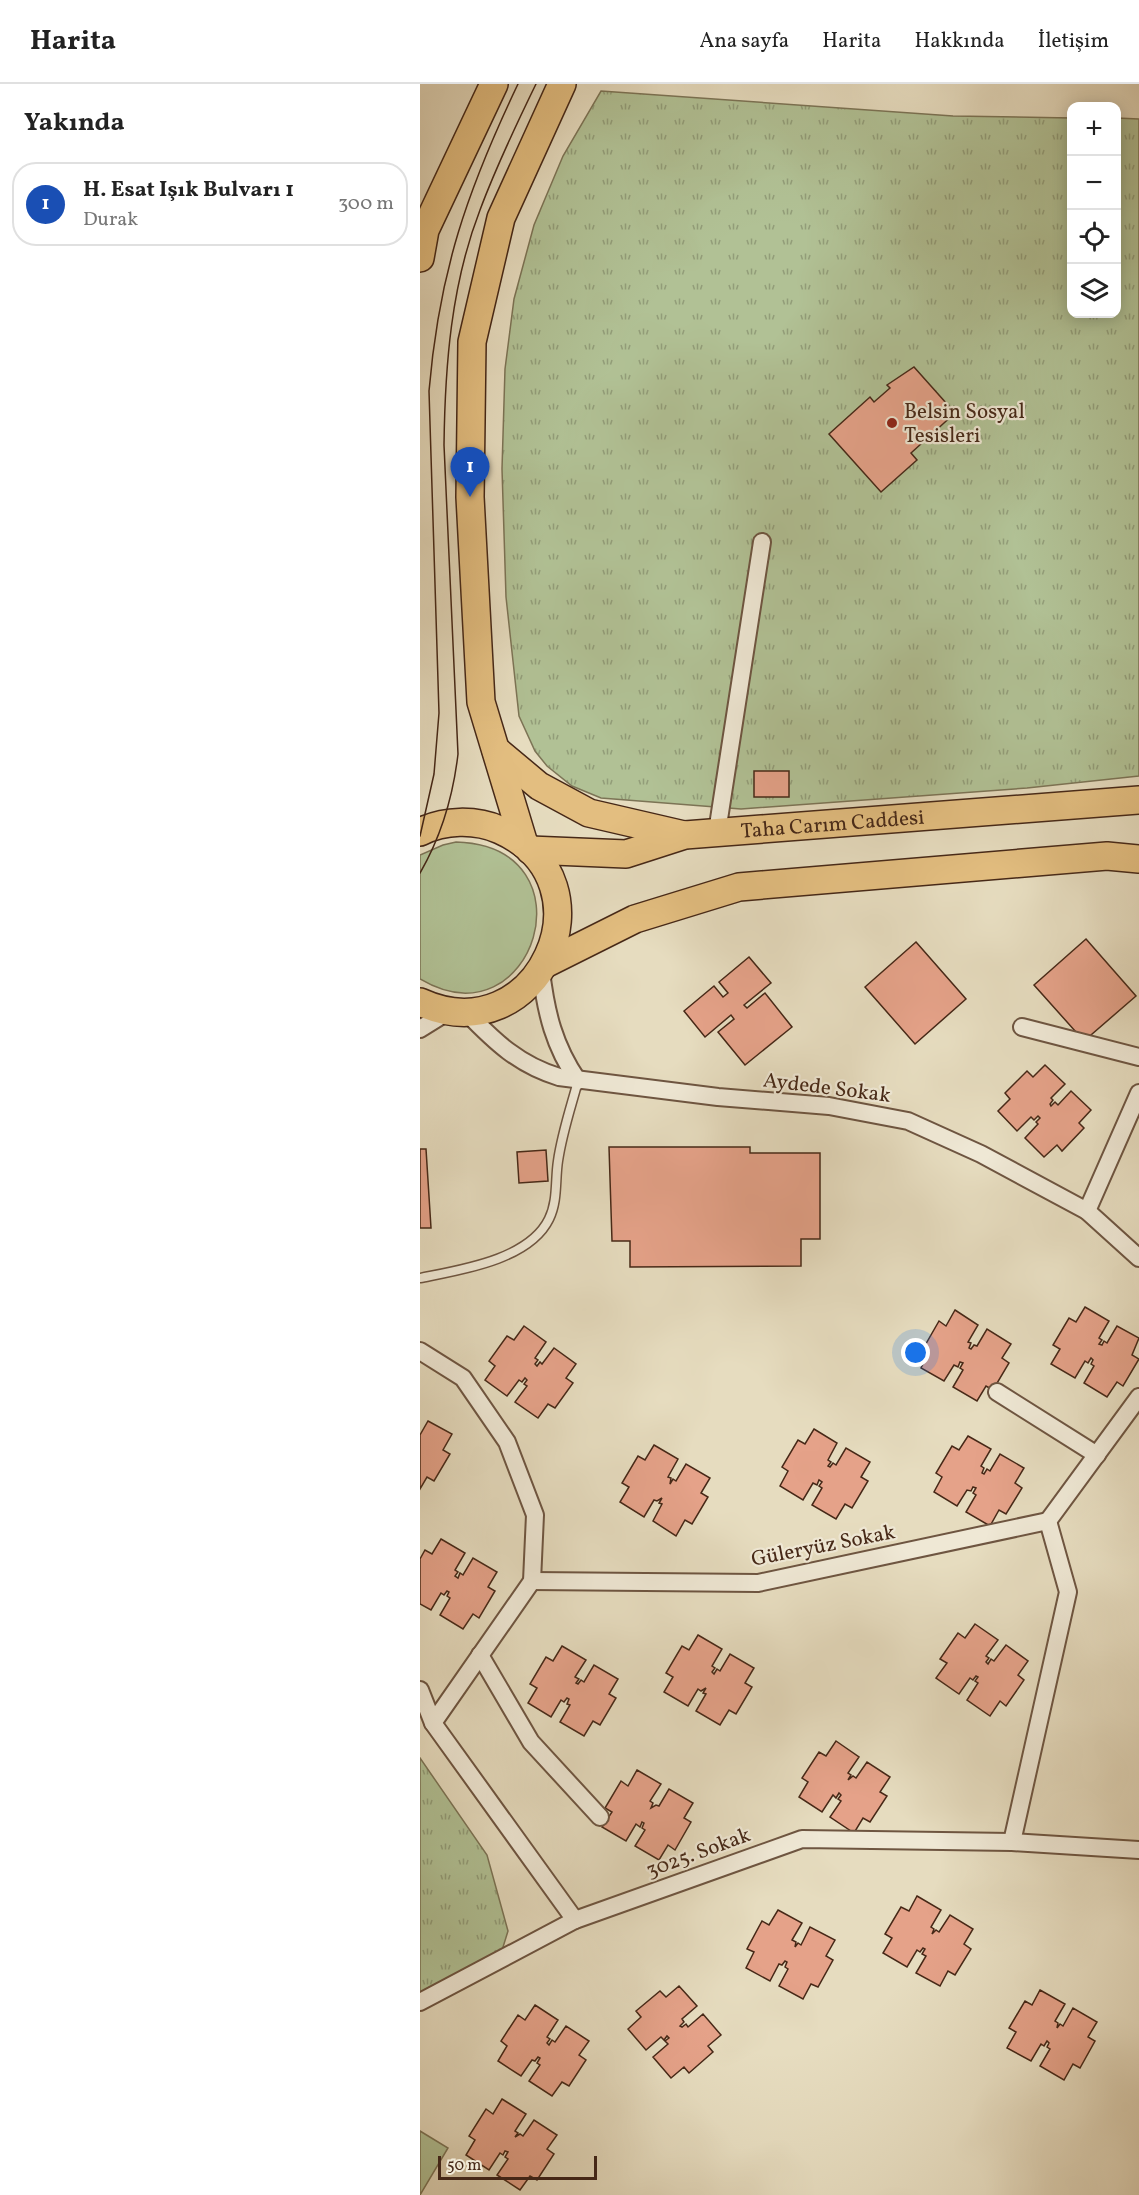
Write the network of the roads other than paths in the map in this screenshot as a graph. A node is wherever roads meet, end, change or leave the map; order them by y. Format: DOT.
graph roads {
  1 [pos="494,84"];
  2 [pos="562,84"];
  3 [pos="423,232"];
  4 [pos="420,258"];
  5 [pos="762,542"];
  6 [pos="496,749"];
  7 [pos="1139,800"];
  8 [pos="420,832"];
  9 [pos="717,832"];
  10 [pos="685,835"];
  11 [pos="527,848"];
  12 [pos="1139,859"];
  13 [pos="543,968"];
  14 [pos="420,1002"];
  15 [pos="458,1012"];
  16 [pos="1022,1027"];
  17 [pos="420,1029"];
  18 [pos="1139,1057"];
  19 [pos="578,1081"];
  20 [pos="1139,1092"];
  21 [pos="1087,1211"];
  22 [pos="1139,1258"];
  23 [pos="420,1278"];
  24 [pos="420,1351"];
  25 [pos="997,1392"];
  26 [pos="1139,1397"];
  27 [pos="1097,1455"];
  28 [pos="1048,1521"];
  29 [pos="531,1581"];
  30 [pos="480,1655"];
  31 [pos="420,1690"];
  32 [pos="433,1723"];
  33 [pos="600,1817"];
  34 [pos="1012,1842"];
  35 [pos="1139,1850"];
  36 [pos="575,1920"];
  37 [pos="420,2002"];
  1 -- 3 [label="main road"];
  2 -- 6 [label="main road"];
  3 -- 4 [label="main road"];
  5 -- 9 [label="street"];
  6 -- 10 [label="main road"];
  6 -- 11 [label="main road"];
  7 -- 9 [label="main road, Taha Carım Caddesi"];
  8 -- 11 [label="main road"];
  9 -- 10 [label="main road, Taha Carım Caddesi"];
  10 -- 11 [label="main road, Taha Carım Caddesi"];
  11 -- 13 [label="main road"];
  12 -- 13 [label="main road"];
  13 -- 15 [label="main road"];
  13 -- 19 [label="street"];
  14 -- 15 [label="main road"];
  15 -- 17 [label="street"];
  15 -- 19 [label="street, Aydede Sokak"];
  16 -- 18 [label="street"];
  19 -- 21 [label="street, Aydede Sokak"];
  19 -- 23 [label="lane"];
  20 -- 21 [label="street"];
  21 -- 22 [label="street, Aydede Sokak"];
  24 -- 29 [label="street"];
  25 -- 27 [label="street"];
  26 -- 27 [label="street"];
  27 -- 28 [label="street"];
  28 -- 29 [label="street, Güleryüz Sokak"];
  28 -- 34 [label="street"];
  29 -- 30 [label="street"];
  30 -- 32 [label="street"];
  30 -- 33 [label="street"];
  31 -- 32 [label="street"];
  32 -- 36 [label="street"];
  34 -- 35 [label="street, 3025. Sokak"];
  34 -- 36 [label="street, 3025. Sokak"];
  36 -- 37 [label="street, 3025. Sokak"];
}
